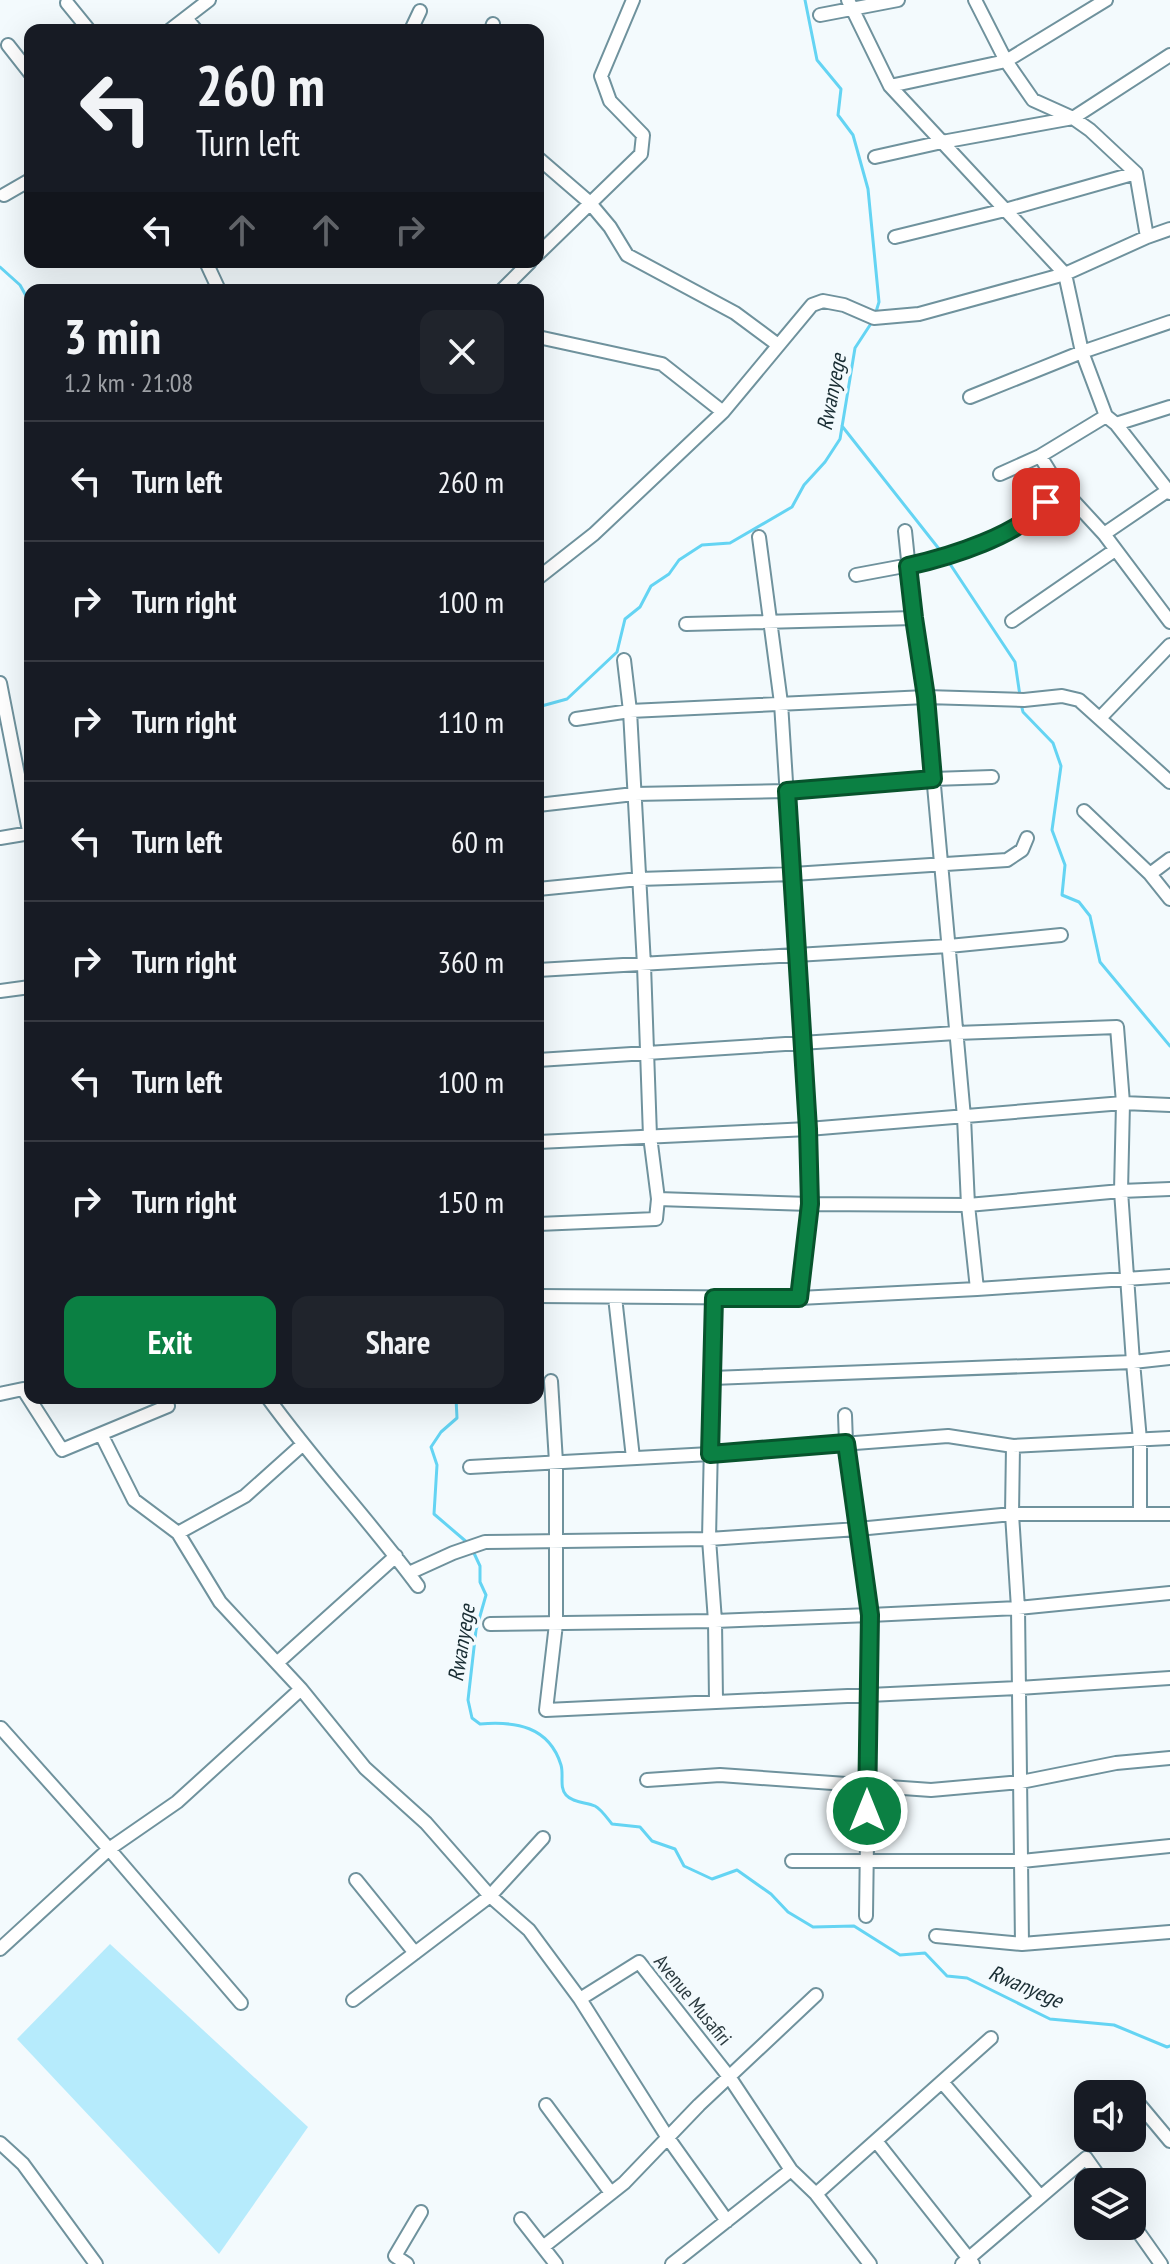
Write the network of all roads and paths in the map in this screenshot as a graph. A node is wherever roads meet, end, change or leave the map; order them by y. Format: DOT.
graph roads {
  1 [pos="209,0"];
  2 [pos="633,0"];
  3 [pos="898,0"];
  4 [pos="975,0"];
  5 [pos="1106,0"];
  6 [pos="67,3"];
  7 [pos="850,4"];
  8 [pos="420,11"];
  9 [pos="820,15"];
  10 [pos="186,18"];
  11 [pos="84,24"];
  12 [pos="178,24"];
  13 [pos="191,24"];
  14 [pos="414,24"];
  15 [pos="8,45"];
  16 [pos="1170,55"];
  17 [pos="1006,61"];
  18 [pos="24,65"];
  19 [pos="890,86"];
  20 [pos="1073,118"];
  21 [pos="942,142"];
  22 [pos="875,157"];
  23 [pos="544,163"];
  24 [pos="1136,173"];
  25 [pos="24,183"];
  26 [pos="4,195"];
  27 [pos="589,202"];
  28 [pos="1005,210"];
  29 [pos="1170,229"];
  30 [pos="895,237"];
  31 [pos="1147,237"];
  32 [pos="544,248"];
  33 [pos="524,268"];
  34 [pos="1065,274"];
  35 [pos="508,284"];
  36 [pos="1170,322"];
  37 [pos="544,338"];
  38 [pos="778,345"];
  39 [pos="1082,352"];
  40 [pos="970,397"];
  41 [pos="1170,407"];
  42 [pos="723,412"];
  43 [pos="1111,420"];
  44 [pos="1040,456"];
  45 [pos="1000,474"];
  46 [pos="1056,482"];
  47 [pos="1169,491"];
  48 [pos="905,531"];
  49 [pos="1104,534"];
  50 [pos="759,537"];
  51 [pos="1115,550"];
  52 [pos="908,566"];
  53 [pos="544,573"];
  54 [pos="856,575"];
  55 [pos="914,618"];
  56 [pos="1012,621"];
  57 [pos="770,622"];
  58 [pos="1170,622"];
  59 [pos="686,624"];
  60 [pos="1170,645"];
  61 [pos="624,660"];
  62 [pos="0,683"];
  63 [pos="926,697"];
  64 [pos="781,703"];
  65 [pos="630,711"];
  66 [pos="1100,718"];
  67 [pos="576,719"];
  68 [pos="992,777"];
  69 [pos="933,779"];
  70 [pos="1170,782"];
  71 [pos="787,791"];
  72 [pos="634,794"];
  73 [pos="24,804"];
  74 [pos="544,804"];
  75 [pos="1084,811"];
  76 [pos="24,835"];
  77 [pos="0,838"];
  78 [pos="1027,838"];
  79 [pos="1170,859"];
  80 [pos="940,863"];
  81 [pos="793,874"];
  82 [pos="1150,874"];
  83 [pos="639,879"];
  84 [pos="544,888"];
  85 [pos="1170,899"];
  86 [pos="1061,935"];
  87 [pos="949,946"];
  88 [pos="798,955"];
  89 [pos="644,965"];
  90 [pos="544,970"];
  91 [pos="24,988"];
  92 [pos="0,991"];
  93 [pos="956,1033"];
  94 [pos="803,1041"];
  95 [pos="647,1052"];
  96 [pos="544,1060"];
  97 [pos="1123,1103"];
  98 [pos="1170,1105"];
  99 [pos="964,1117"];
  100 [pos="808,1129"];
  101 [pos="650,1136"];
  102 [pos="544,1142"];
  103 [pos="1170,1189"];
  104 [pos="1121,1191"];
  105 [pos="658,1199"];
  106 [pos="810,1204"];
  107 [pos="968,1205"];
  108 [pos="544,1224"];
  109 [pos="1170,1276"];
  110 [pos="1127,1280"];
  111 [pos="977,1289"];
  112 [pos="544,1296"];
  113 [pos="615,1297"];
  114 [pos="714,1298"];
  115 [pos="799,1298"];
  116 [pos="1170,1358"];
  117 [pos="1133,1362"];
  118 [pos="712,1378"];
  119 [pos="551,1381"];
  120 [pos="24,1391"];
  121 [pos="0,1394"];
  122 [pos="33,1404"];
  123 [pos="272,1404"];
  124 [pos="168,1406"];
  125 [pos="845,1415"];
  126 [pos="101,1434"];
  127 [pos="1170,1438"];
  128 [pos="1140,1440"];
  129 [pos="846,1443"];
  130 [pos="302,1445"];
  131 [pos="1013,1446"];
  132 [pos="710,1454"];
  133 [pos="633,1458"];
  134 [pos="556,1462"];
  135 [pos="470,1467"];
  136 [pos="1012,1514"];
  137 [pos="1140,1514"];
  138 [pos="1170,1514"];
  139 [pos="858,1529"];
  140 [pos="178,1533"];
  141 [pos="709,1539"];
  142 [pos="556,1541"];
  143 [pos="396,1556"];
  144 [pos="409,1573"];
  145 [pos="418,1586"];
  146 [pos="1170,1593"];
  147 [pos="1018,1608"];
  148 [pos="870,1615"];
  149 [pos="715,1621"];
  150 [pos="490,1624"];
  151 [pos="556,1624"];
  152 [pos="277,1663"];
  153 [pos="1170,1678"];
  154 [pos="1019,1688"];
  155 [pos="301,1689"];
  156 [pos="868,1694"];
  157 [pos="716,1701"];
  158 [pos="1,1728"];
  159 [pos="1170,1758"];
  160 [pos="647,1780"];
  161 [pos="1021,1782"];
  162 [pos="867,1785"];
  163 [pos="543,1838"];
  164 [pos="1170,1846"];
  165 [pos="109,1849"];
  166 [pos="792,1861"];
  167 [pos="1022,1861"];
  168 [pos="867,1862"];
  169 [pos="356,1880"];
  170 [pos="490,1896"];
  171 [pos="866,1916"];
  172 [pos="1170,1932"];
  173 [pos="936,1936"];
  174 [pos="1022,1944"];
  175 [pos="0,1949"];
  176 [pos="415,1953"];
  177 [pos="816,1995"];
  178 [pos="580,1999"];
  179 [pos="353,2000"];
  180 [pos="241,2003"];
  181 [pos="991,2038"];
  182 [pos="730,2078"];
  183 [pos="942,2082"];
  184 [pos="546,2105"];
  185 [pos="1146,2112"];
  186 [pos="668,2138"];
  187 [pos="876,2141"];
  188 [pos="1170,2141"];
  189 [pos="0,2143"];
  190 [pos="1093,2168"];
  191 [pos="791,2170"];
  192 [pos="611,2193"];
  193 [pos="816,2194"];
  194 [pos="1040,2196"];
  195 [pos="421,2212"];
  196 [pos="521,2219"];
  197 [pos="727,2221"];
  198 [pos="1144,2240"];
  199 [pos="543,2247"];
  200 [pos="968,2262"];
  201 [pos="96,2264"];
  202 [pos="407,2264"];
  203 [pos="556,2264"];
  204 [pos="672,2264"];
  205 [pos="870,2264"];
  206 [pos="1161,2264"];
  1 -- 10 [label="street"];
  2 -- 27 [label="street"];
  3 -- 7 [label="street"];
  4 -- 17 [label="street"];
  5 -- 17 [label="street"];
  6 -- 11 [label="street"];
  7 -- 9 [label="street"];
  7 -- 19 [label="street"];
  8 -- 14 [label="street"];
  10 -- 12 [label="street"];
  10 -- 13 [label="street"];
  15 -- 18 [label="street"];
  16 -- 20 [label="street"];
  17 -- 19 [label="street"];
  17 -- 20 [label="street"];
  19 -- 21 [label="street"];
  20 -- 21 [label="street"];
  20 -- 24 [label="street"];
  21 -- 22 [label="street"];
  21 -- 28 [label="street"];
  23 -- 27 [label="street"];
  24 -- 28 [label="street"];
  24 -- 31 [label="street"];
  25 -- 26 [label="street"];
  27 -- 32 [label="street"];
  27 -- 38 [label="street"];
  28 -- 30 [label="street"];
  28 -- 34 [label="street"];
  29 -- 31 [label="street"];
  31 -- 34 [label="street"];
  33 -- 35 [label="street"];
  34 -- 38 [label="street"];
  34 -- 39 [label="street"];
  36 -- 39 [label="street"];
  37 -- 42 [label="street"];
  38 -- 42 [label="street"];
  39 -- 40 [label="street"];
  39 -- 43 [label="street"];
  41 -- 43 [label="street"];
  42 -- 53 [label="street"];
  43 -- 44 [label="street"];
  43 -- 47 [label="street"];
  44 -- 45 [label="street"];
  44 -- 46 [label="street"];
  46 -- 49 [label="street"];
  46 -- 52 [label="street"];
  47 -- 49 [label="street"];
  48 -- 52 [label="street"];
  49 -- 51 [label="street"];
  50 -- 57 [label="street"];
  51 -- 56 [label="street"];
  51 -- 58 [label="street"];
  52 -- 54 [label="street"];
  52 -- 55 [label="street"];
  55 -- 57 [label="street"];
  55 -- 63 [label="street"];
  57 -- 59 [label="street"];
  57 -- 64 [label="street"];
  60 -- 66 [label="street"];
  61 -- 65 [label="street"];
  62 -- 73 [label="street"];
  63 -- 64 [label="street"];
  63 -- 66 [label="street"];
  63 -- 69 [label="street"];
  64 -- 65 [label="street"];
  64 -- 71 [label="street"];
  65 -- 67 [label="street"];
  65 -- 72 [label="street"];
  66 -- 70 [label="street"];
  68 -- 69 [label="street"];
  69 -- 71 [label="street"];
  69 -- 80 [label="street"];
  71 -- 72 [label="street"];
  71 -- 81 [label="street"];
  72 -- 74 [label="street"];
  72 -- 83 [label="street"];
  75 -- 82 [label="street"];
  76 -- 77 [label="street"];
  78 -- 80 [label="street"];
  79 -- 82 [label="street"];
  80 -- 81 [label="street"];
  80 -- 87 [label="street"];
  81 -- 83 [label="street"];
  81 -- 88 [label="street"];
  82 -- 85 [label="street"];
  83 -- 84 [label="street"];
  83 -- 89 [label="street"];
  86 -- 87 [label="street"];
  87 -- 88 [label="street"];
  87 -- 93 [label="street"];
  88 -- 89 [label="street"];
  88 -- 94 [label="street"];
  89 -- 90 [label="street"];
  89 -- 95 [label="street"];
  91 -- 92 [label="street"];
  93 -- 94 [label="street"];
  93 -- 97 [label="street"];
  93 -- 99 [label="street"];
  94 -- 95 [label="street"];
  94 -- 100 [label="street"];
  95 -- 96 [label="street"];
  95 -- 101 [label="street"];
  97 -- 98 [label="street"];
  97 -- 99 [label="street"];
  97 -- 104 [label="street"];
  99 -- 100 [label="street"];
  99 -- 107 [label="street"];
  100 -- 101 [label="street"];
  100 -- 106 [label="street"];
  101 -- 102 [label="street"];
  101 -- 105 [label="street"];
  103 -- 104 [label="street"];
  104 -- 107 [label="street"];
  104 -- 110 [label="street"];
  105 -- 106 [label="street"];
  105 -- 108 [label="street"];
  106 -- 107 [label="street"];
  106 -- 115 [label="street"];
  107 -- 111 [label="street"];
  109 -- 110 [label="street"];
  110 -- 111 [label="street"];
  110 -- 117 [label="street"];
  111 -- 115 [label="street"];
  112 -- 113 [label="street"];
  113 -- 114 [label="street"];
  113 -- 133 [label="street"];
  114 -- 115 [label="street"];
  114 -- 118 [label="street"];
  116 -- 117 [label="street"];
  117 -- 118 [label="street"];
  117 -- 128 [label="street"];
  118 -- 132 [label="street"];
  119 -- 134 [label="street"];
  120 -- 121 [label="street"];
  122 -- 126 [label="street"];
  123 -- 130 [label="street"];
  124 -- 126 [label="street"];
  125 -- 129 [label="street"];
  126 -- 140 [label="street"];
  127 -- 128 [label="street"];
  128 -- 131 [label="street"];
  128 -- 137 [label="street"];
  129 -- 131 [label="street"];
  129 -- 132 [label="street"];
  129 -- 139 [label="street"];
  130 -- 140 [label="street"];
  130 -- 143 [label="street"];
  131 -- 136 [label="street"];
  132 -- 133 [label="street"];
  132 -- 141 [label="street"];
  133 -- 134 [label="street"];
  134 -- 135 [label="street"];
  134 -- 142 [label="street"];
  136 -- 137 [label="street"];
  136 -- 139 [label="street"];
  136 -- 147 [label="street"];
  137 -- 138 [label="street"];
  139 -- 141 [label="street"];
  139 -- 148 [label="street"];
  140 -- 152 [label="street"];
  141 -- 142 [label="street"];
  141 -- 149 [label="street"];
  142 -- 144 [label="street"];
  142 -- 151 [label="street"];
  143 -- 144 [label="street"];
  143 -- 152 [label="street"];
  144 -- 145 [label="street"];
  146 -- 147 [label="street"];
  147 -- 148 [label="street"];
  147 -- 154 [label="street"];
  148 -- 149 [label="street"];
  148 -- 156 [label="street"];
  149 -- 151 [label="street"];
  149 -- 157 [label="street"];
  150 -- 151 [label="street"];
  151 -- 157 [label="street"];
  152 -- 155 [label="street"];
  153 -- 154 [label="street"];
  154 -- 156 [label="street"];
  154 -- 161 [label="street"];
  155 -- 165 [label="street"];
  155 -- 170 [label="street"];
  156 -- 157 [label="street"];
  156 -- 162 [label="street"];
  158 -- 165 [label="street"];
  159 -- 161 [label="street"];
  160 -- 162 [label="street"];
  161 -- 162 [label="street"];
  161 -- 167 [label="street"];
  162 -- 168 [label="street"];
  163 -- 170 [label="street"];
  164 -- 167 [label="street"];
  165 -- 175 [label="street"];
  165 -- 180 [label="street"];
  166 -- 168 [label="street"];
  167 -- 168 [label="street"];
  167 -- 174 [label="street"];
  168 -- 171 [label="street"];
  169 -- 176 [label="street"];
  170 -- 176 [label="street"];
  170 -- 178 [label="street"];
  172 -- 174 [label="street"];
  173 -- 174 [label="street"];
  176 -- 179 [label="street"];
  177 -- 182 [label="street"];
  178 -- 182 [label="street, Avenue Musafiri"];
  178 -- 186 [label="street"];
  181 -- 183 [label="street"];
  182 -- 186 [label="street"];
  182 -- 191 [label="street, Avenue Musafiri"];
  183 -- 187 [label="street"];
  183 -- 194 [label="street"];
  184 -- 192 [label="street"];
  185 -- 188 [label="street"];
  186 -- 192 [label="street"];
  186 -- 197 [label="street"];
  187 -- 193 [label="street"];
  187 -- 200 [label="street"];
  189 -- 201 [label="street"];
  190 -- 194 [label="street"];
  191 -- 193 [label="street, Avenue Musafiri"];
  191 -- 197 [label="street"];
  192 -- 199 [label="street"];
  193 -- 205 [label="street, Avenue Musafiri"];
  194 -- 200 [label="street"];
  195 -- 202 [label="street"];
  196 -- 199 [label="street"];
  197 -- 204 [label="street"];
  198 -- 206 [label="street"];
  199 -- 203 [label="street"];
}
